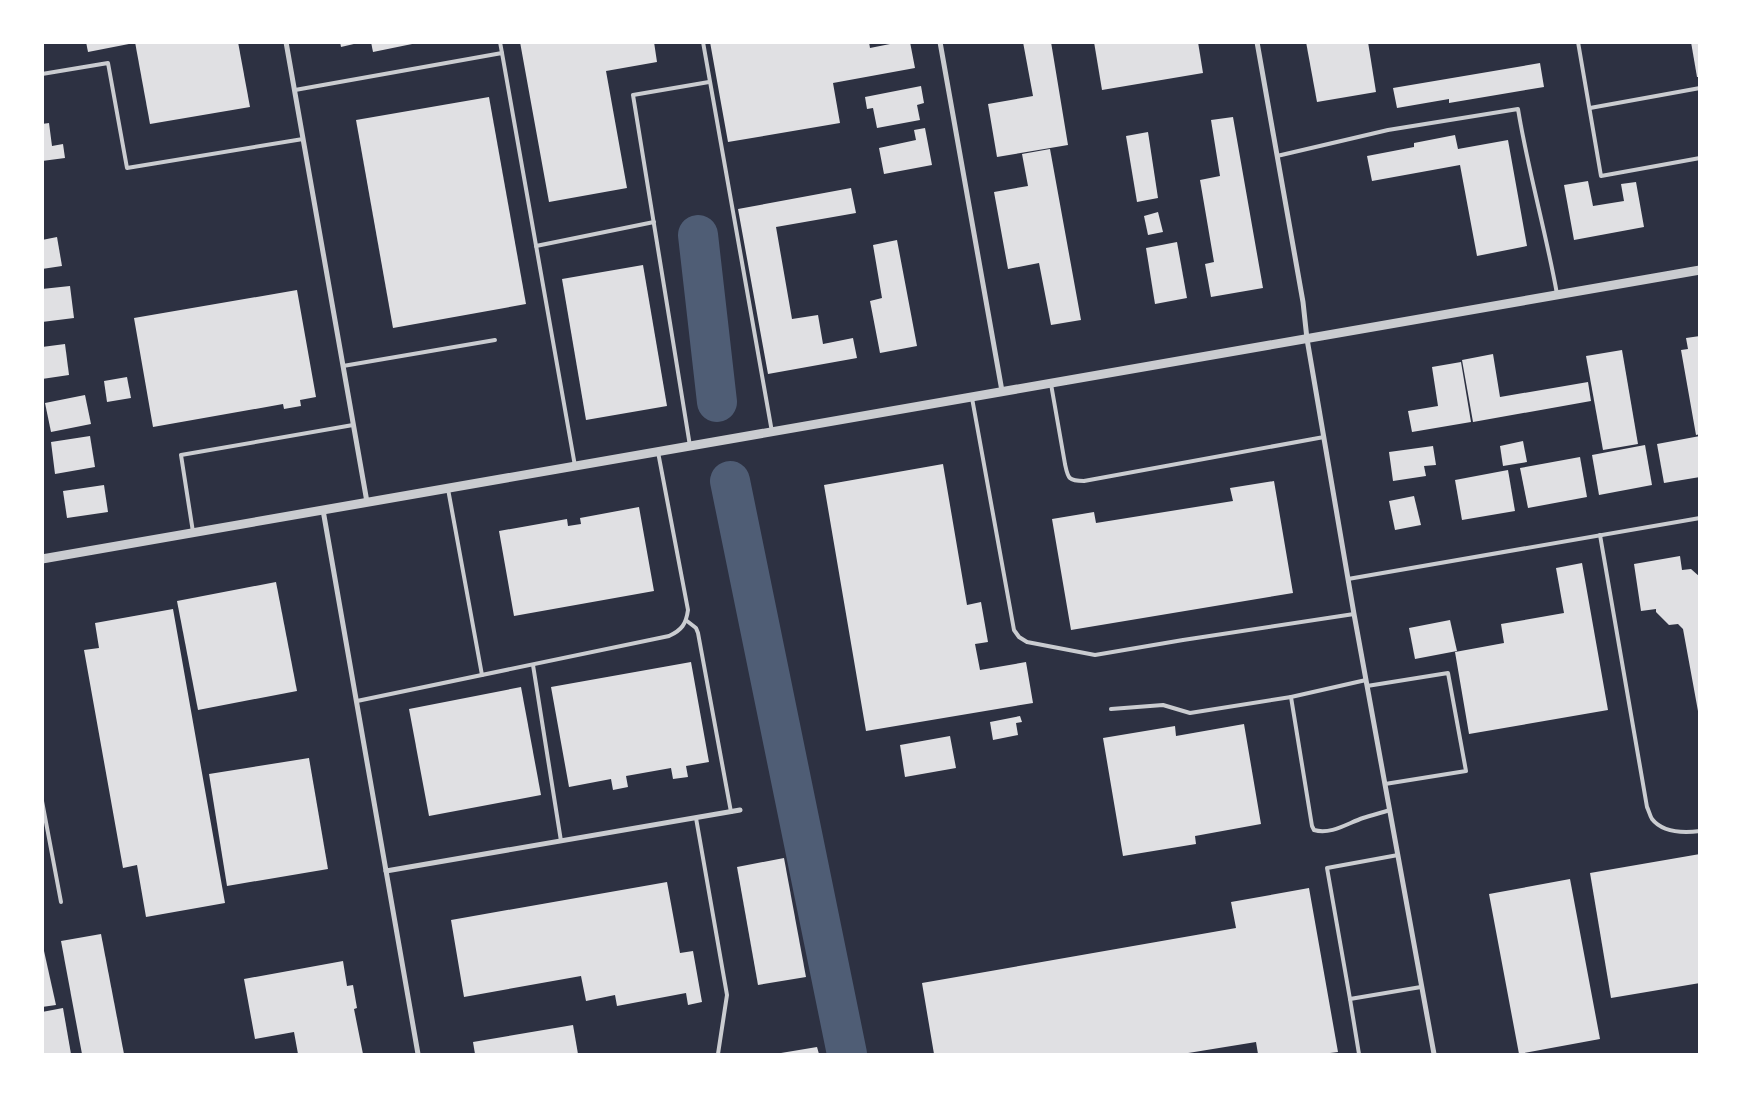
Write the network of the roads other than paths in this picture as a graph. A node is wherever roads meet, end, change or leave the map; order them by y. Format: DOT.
graph roads {
  1 [pos="286,42"];
  2 [pos="500,42"];
  3 [pos="703,42"];
  4 [pos="940,42"];
  5 [pos="1257,42"];
  6 [pos="1578,42"];
  7 [pos="502,53"];
  8 [pos="42,74"];
  9 [pos="709,82"];
  10 [pos="1700,88"];
  11 [pos="294,90"];
  12 [pos="1590,108"];
  13 [pos="303,139"];
  14 [pos="1277,156"];
  15 [pos="1700,158"];
  16 [pos="654,222"];
  17 [pos="536,246"];
  18 [pos="1700,270"];
  19 [pos="1558,295"];
  20 [pos="1307,339"];
  21 [pos="495,340"];
  22 [pos="343,366"];
  23 [pos="1051,382"];
  24 [pos="1002,391"];
  25 [pos="972,396"];
  26 [pos="353,425"];
  27 [pos="772,432"];
  28 [pos="1324,437"];
  29 [pos="690,446"];
  30 [pos="658,452"];
  31 [pos="575,466"];
  32 [pos="448,489"];
  33 [pos="367,502"];
  34 [pos="323,510"];
  35 [pos="1700,518"];
  36 [pos="193,534"];
  37 [pos="1600,535"];
  38 [pos="42,559"];
  39 [pos="1348,579"];
  40 [pos="1354,614"];
  41 [pos="687,622"];
  42 [pos="533,665"];
  43 [pos="482,676"];
  44 [pos="1366,680"];
  45 [pos="1368,686"];
  46 [pos="1291,697"];
  47 [pos="357,702"];
  48 [pos="1111,709"];
  49 [pos="1385,784"];
  50 [pos="42,801"];
  51 [pos="740,810"];
  52 [pos="1390,810"];
  53 [pos="732,812"];
  54 [pos="696,818"];
  55 [pos="1700,831"];
  56 [pos="561,841"];
  57 [pos="1398,855"];
  58 [pos="386,871"];
  59 [pos="61,902"];
  60 [pos="1421,987"];
  61 [pos="1350,1000"];
  62 [pos="418,1054"];
  63 [pos="718,1054"];
  64 [pos="1359,1054"];
  65 [pos="1434,1054"];
  1 -- 11 [label="street"];
  2 -- 7 [label="lane"];
  3 -- 9 [label="lane"];
  4 -- 24 [label="street"];
  5 -- 14 [label="street"];
  6 -- 12 [label="lane"];
  7 -- 11 [label="lane"];
  7 -- 17 [label="lane"];
  8 -- 13 [label="lane"];
  9 -- 16 [label="lane"];
  9 -- 27 [label="lane"];
  10 -- 12 [label="lane"];
  11 -- 13 [label="street"];
  12 -- 15 [label="lane"];
  13 -- 22 [label="street"];
  14 -- 19 [label="lane"];
  14 -- 20 [label="street"];
  16 -- 17 [label="lane"];
  16 -- 29 [label="lane"];
  17 -- 31 [label="lane"];
  18 -- 19 [label="street"];
  19 -- 20 [label="street"];
  20 -- 23 [label="street"];
  20 -- 28 [label="street"];
  21 -- 22 [label="lane"];
  22 -- 26 [label="street"];
  23 -- 24 [label="street"];
  23 -- 28 [label="lane"];
  24 -- 25 [label="street"];
  25 -- 27 [label="street"];
  25 -- 40 [label="lane"];
  26 -- 33 [label="street"];
  26 -- 36 [label="lane"];
  27 -- 29 [label="street"];
  28 -- 39 [label="street"];
  29 -- 30 [label="street"];
  30 -- 31 [label="street"];
  30 -- 41 [label="lane"];
  31 -- 32 [label="street"];
  32 -- 33 [label="street"];
  32 -- 43 [label="lane"];
  33 -- 34 [label="street"];
  34 -- 36 [label="street"];
  34 -- 47 [label="street"];
  35 -- 37 [label="lane"];
  36 -- 38 [label="street"];
  37 -- 39 [label="lane"];
  37 -- 55 [label="lane"];
  39 -- 40 [label="street"];
  40 -- 44 [label="street"];
  41 -- 42 [label="lane"];
  41 -- 53 [label="lane"];
  42 -- 43 [label="lane"];
  42 -- 56 [label="lane"];
  43 -- 47 [label="lane"];
  44 -- 45 [label="street"];
  44 -- 46 [label="lane"];
  45 -- 49 [label="street"];
  45 -- 49 [label="lane"];
  46 -- 48 [label="lane"];
  46 -- 52 [label="lane"];
  47 -- 58 [label="street"];
  49 -- 52 [label="street"];
  50 -- 59 [label="lane"];
  51 -- 53 [label="street"];
  52 -- 57 [label="street"];
  53 -- 54 [label="street"];
  54 -- 56 [label="street"];
  54 -- 63 [label="lane"];
  56 -- 58 [label="street"];
  57 -- 60 [label="street"];
  57 -- 61 [label="lane"];
  58 -- 62 [label="street"];
  60 -- 61 [label="lane"];
  60 -- 65 [label="street"];
  61 -- 64 [label="lane"];
}
